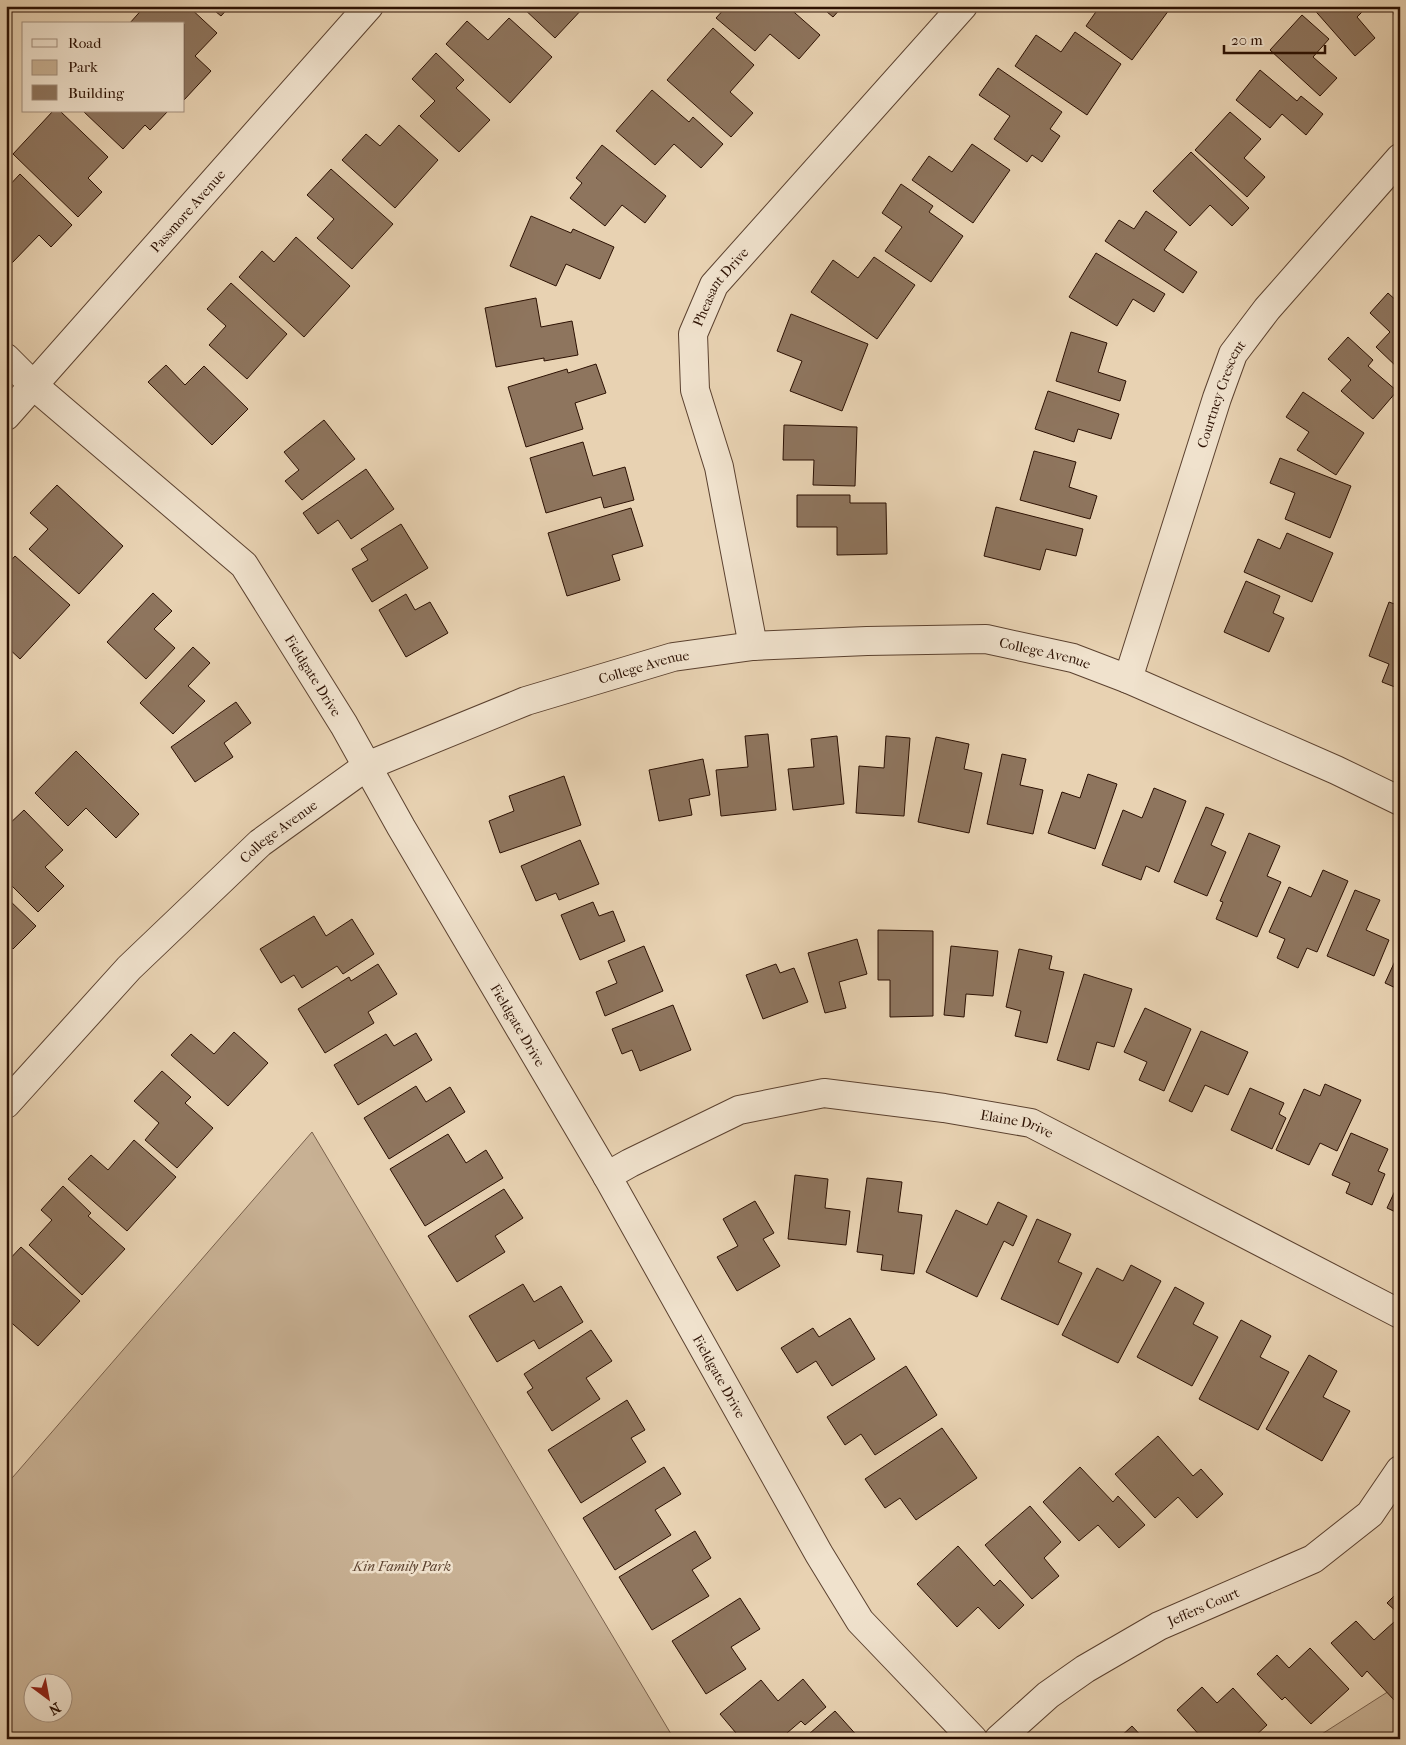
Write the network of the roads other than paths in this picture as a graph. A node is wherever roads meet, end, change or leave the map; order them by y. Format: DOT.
graph roads {
  1 [pos="370,6"];
  2 [pos="963,6"];
  3 [pos="1400,158"];
  4 [pos="6,358"];
  5 [pos="33,385"];
  6 [pos="6,416"];
  7 [pos="753,646"];
  8 [pos="1128,679"];
  9 [pos="367,766"];
  10 [pos="1400,801"];
  11 [pos="6,1104"];
  12 [pos="607,1176"];
  13 [pos="1400,1314"];
  14 [pos="1400,1470"];
  15 [pos="973,1739"];
  16 [pos="999,1739"];
  1 -- 5 [label="street, Passmore Avenue"];
  2 -- 7 [label="street, Pheasant Drive"];
  3 -- 8 [label="street, Courtney Crescent"];
  4 -- 5 [label="street, Fieldgate Drive"];
  5 -- 6 [label="street, Passmore Avenue"];
  5 -- 9 [label="street, Fieldgate Drive"];
  7 -- 8 [label="street, College Avenue"];
  7 -- 9 [label="street, College Avenue"];
  8 -- 10 [label="street, College Avenue"];
  9 -- 11 [label="street, College Avenue"];
  9 -- 12 [label="street, Fieldgate Drive"];
  12 -- 13 [label="street, Elaine Drive"];
  12 -- 15 [label="street, Fieldgate Drive"];
  14 -- 16 [label="street, Jeffers Court"];
}
